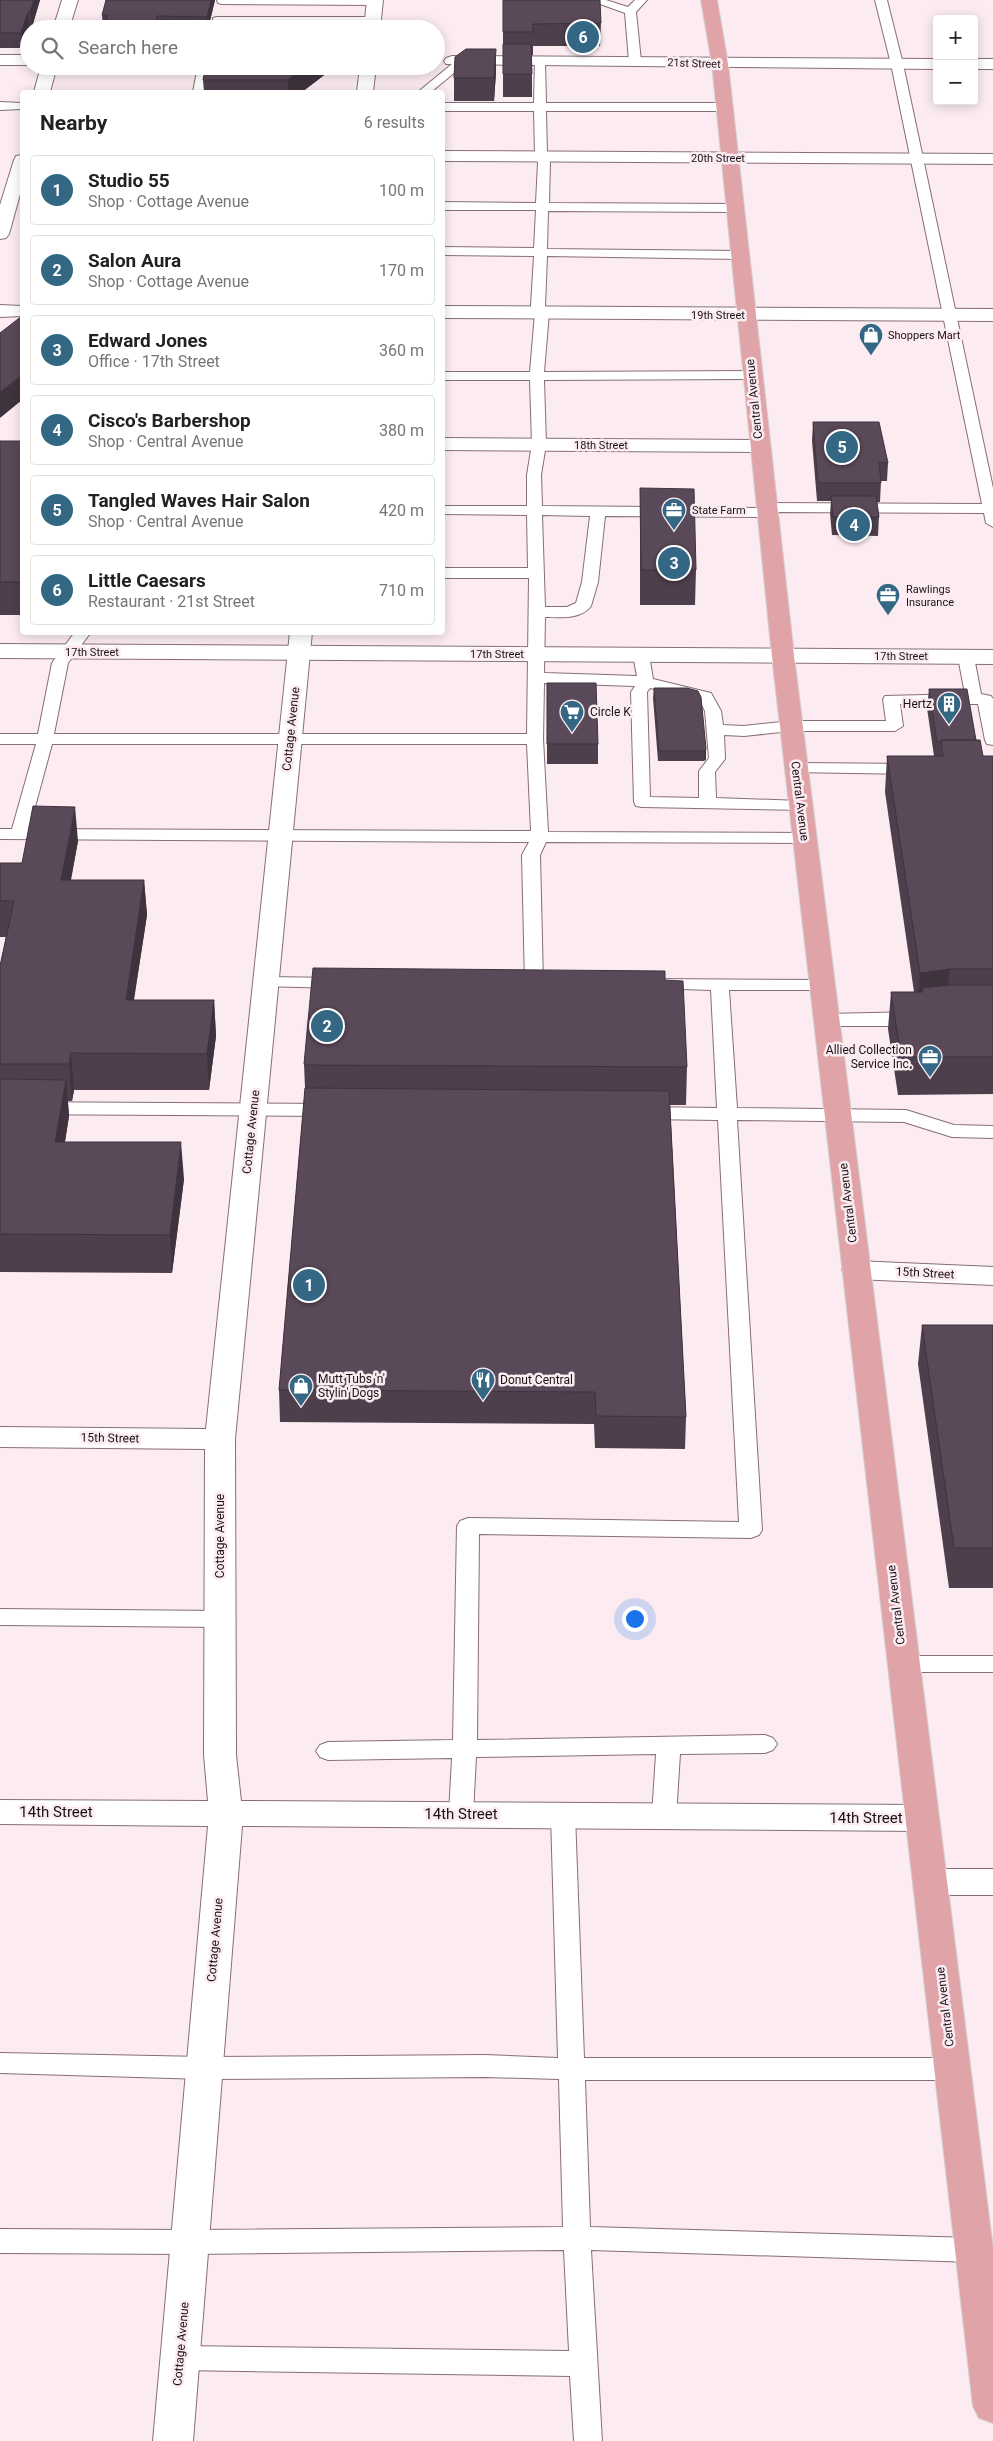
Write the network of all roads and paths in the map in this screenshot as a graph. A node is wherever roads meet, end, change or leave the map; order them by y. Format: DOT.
graph roads {
  1 [pos="70,0"];
  2 [pos="595,0"];
  3 [pos="641,0"];
  4 [pos="709,0"];
  5 [pos="881,0"];
  6 [pos="222,1"];
  7 [pos="375,1"];
  8 [pos="630,11"];
  9 [pos="64,20"];
  10 [pos="216,20"];
  11 [pos="373,20"];
  12 [pos="0,60"];
  13 [pos="20,60"];
  14 [pos="457,61"];
  15 [pos="539,61"];
  16 [pos="635,61"];
  17 [pos="720,64"];
  18 [pos="897,64"];
  19 [pos="933,64"];
  20 [pos="978,64"];
  21 [pos="993,64"];
  22 [pos="445,72"];
  23 [pos="47,75"];
  24 [pos="202,75"];
  25 [pos="367,75"];
  26 [pos="442,75"];
  27 [pos="43,90"];
  28 [pos="199,90"];
  29 [pos="365,90"];
  30 [pos="426,90"];
  31 [pos="540,105"];
  32 [pos="0,106"];
  33 [pos="20,106"];
  34 [pos="445,107"];
  35 [pos="724,107"];
  36 [pos="445,156"];
  37 [pos="541,156"];
  38 [pos="729,158"];
  39 [pos="916,158"];
  40 [pos="993,159"];
  41 [pos="20,165"];
  42 [pos="5,204"];
  43 [pos="445,206"];
  44 [pos="542,207"];
  45 [pos="735,208"];
  46 [pos="0,234"];
  47 [pos="445,251"];
  48 [pos="540,251"];
  49 [pos="739,255"];
  50 [pos="0,311"];
  51 [pos="20,311"];
  52 [pos="445,312"];
  53 [pos="542,313"];
  54 [pos="745,315"];
  55 [pos="949,315"];
  56 [pos="993,315"];
  57 [pos="752,375"];
  58 [pos="445,376"];
  59 [pos="537,376"];
  60 [pos="445,444"];
  61 [pos="539,444"];
  62 [pos="760,446"];
  63 [pos="445,510"];
  64 [pos="536,510"];
  65 [pos="767,510"];
  66 [pos="598,511"];
  67 [pos="992,514"];
  68 [pos="445,573"];
  69 [pos="535,573"];
  70 [pos="537,612"];
  71 [pos="81,635"];
  72 [pos="300,642"];
  73 [pos="0,651"];
  74 [pos="71,652"];
  75 [pos="537,654"];
  76 [pos="641,655"];
  77 [pos="782,656"];
  78 [pos="966,657"];
  79 [pos="993,657"];
  80 [pos="536,678"];
  81 [pos="646,682"];
  82 [pos="974,699"];
  83 [pos="791,726"];
  84 [pos="715,730"];
  85 [pos="0,739"];
  86 [pos="46,739"];
  87 [pos="290,739"];
  88 [pos="534,739"];
  89 [pos="993,740"];
  90 [pos="796,768"];
  91 [pos="926,768"];
  92 [pos="708,803"];
  93 [pos="801,806"];
  94 [pos="0,834"];
  95 [pos="19,834"];
  96 [pos="281,835"];
  97 [pos="540,836"];
  98 [pos="805,838"];
  99 [pos="266,982"];
  100 [pos="354,982"];
  101 [pos="514,983"];
  102 [pos="534,983"];
  103 [pos="554,983"];
  104 [pos="642,984"];
  105 [pos="720,984"];
  106 [pos="822,985"];
  107 [pos="937,1015"];
  108 [pos="826,1020"];
  109 [pos="0,1108"];
  110 [pos="253,1110"];
  111 [pos="353,1110"];
  112 [pos="629,1113"];
  113 [pos="728,1114"];
  114 [pos="838,1115"];
  115 [pos="993,1132"];
  116 [pos="856,1270"];
  117 [pos="993,1276"];
  118 [pos="0,1437"];
  119 [pos="220,1439"];
  120 [pos="0,1617"];
  121 [pos="220,1619"];
  122 [pos="902,1664"];
  123 [pos="993,1664"];
  124 [pos="765,1744"];
  125 [pos="668,1745"];
  126 [pos="465,1748"];
  127 [pos="328,1751"];
  128 [pos="0,1812"];
  129 [pos="226,1812"];
  130 [pos="461,1814"];
  131 [pos="563,1815"];
  132 [pos="664,1816"];
  133 [pos="922,1818"];
  134 [pos="930,1882"];
  135 [pos="993,1882"];
  136 [pos="0,2063"];
  137 [pos="205,2068"];
  138 [pos="572,2069"];
  139 [pos="953,2069"];
  140 [pos="576,2238"];
  141 [pos="0,2241"];
  142 [pos="190,2242"];
  143 [pos="974,2250"];
  144 [pos="180,2358"];
  145 [pos="583,2364"];
  146 [pos="993,2406"];
  147 [pos="173,2441"];
  148 [pos="588,2441"];
  1 -- 9 [label="street"];
  2 -- 8 [label="lane"];
  3 -- 8 [label="lane"];
  4 -- 17 [label="main road, Central Avenue"];
  5 -- 18 [label="lane"];
  6 -- 7 [label="lane"];
  6 -- 10 [label="lane"];
  7 -- 11 [label="street"];
  8 -- 16 [label="lane"];
  12 -- 13 [label="street"];
  14 -- 15 [label="street, 21st Street"];
  14 -- 22 [label="lane"];
  15 -- 16 [label="street, 21st Street"];
  15 -- 31 [label="lane"];
  16 -- 17 [label="street, 21st Street"];
  17 -- 18 [label="street, 21st Street"];
  17 -- 35 [label="main road, Central Avenue"];
  18 -- 19 [label="street, 21st Street"];
  18 -- 39 [label="lane"];
  20 -- 21 [label="street"];
  23 -- 27 [label="street"];
  24 -- 28 [label="lane"];
  25 -- 29 [label="street"];
  26 -- 30 [label="lane"];
  31 -- 34 [label="lane"];
  31 -- 35 [label="lane"];
  31 -- 37 [label="lane"];
  32 -- 33 [label="lane"];
  35 -- 38 [label="main road, Central Avenue"];
  36 -- 37 [label="street, 20th Street"];
  37 -- 38 [label="street, 20th Street"];
  37 -- 44 [label="lane"];
  38 -- 39 [label="street, 20th Street"];
  38 -- 45 [label="main road, Central Avenue"];
  39 -- 40 [label="street, 20th Street"];
  39 -- 55 [label="lane"];
  41 -- 42 [label="street"];
  42 -- 46 [label="street"];
  43 -- 44 [label="lane"];
  44 -- 45 [label="lane"];
  44 -- 48 [label="lane"];
  45 -- 49 [label="main road, Central Avenue"];
  47 -- 48 [label="lane"];
  48 -- 49 [label="lane"];
  48 -- 53 [label="lane"];
  49 -- 54 [label="main road, Central Avenue"];
  50 -- 51 [label="street"];
  52 -- 53 [label="street, 19th Street"];
  53 -- 54 [label="street, 19th Street"];
  53 -- 59 [label="lane"];
  54 -- 55 [label="street, 19th Street"];
  54 -- 57 [label="main road, Central Avenue"];
  55 -- 56 [label="street, 19th Street"];
  55 -- 67 [label="lane"];
  57 -- 59 [label="lane"];
  57 -- 62 [label="main road, Central Avenue"];
  58 -- 59 [label="lane"];
  59 -- 61 [label="lane"];
  60 -- 61 [label="street, 18th Street"];
  61 -- 62 [label="street, 18th Street"];
  61 -- 64 [label="lane"];
  62 -- 65 [label="main road, Central Avenue"];
  63 -- 64 [label="lane"];
  64 -- 66 [label="lane"];
  64 -- 69 [label="lane"];
  65 -- 66 [label="lane"];
  65 -- 67 [label="lane"];
  65 -- 77 [label="main road, Central Avenue"];
  66 -- 70 [label="lane"];
  68 -- 69 [label="lane"];
  69 -- 70 [label="lane"];
  70 -- 75 [label="lane"];
  71 -- 74 [label="lane"];
  72 -- 74 [label="street, 17th Street"];
  72 -- 75 [label="street, 17th Street"];
  72 -- 87 [label="street, Cottage Avenue"];
  73 -- 74 [label="street, 17th Street"];
  74 -- 86 [label="lane"];
  75 -- 76 [label="street, 17th Street"];
  75 -- 80 [label="lane"];
  76 -- 77 [label="street, 17th Street"];
  76 -- 81 [label="lane"];
  77 -- 78 [label="street, 17th Street"];
  77 -- 83 [label="main road, Central Avenue"];
  78 -- 79 [label="street, 17th Street"];
  78 -- 82 [label="lane"];
  80 -- 81 [label="lane"];
  80 -- 88 [label="lane"];
  81 -- 84 [label="lane"];
  81 -- 92 [label="lane"];
  82 -- 83 [label="lane"];
  82 -- 89 [label="lane"];
  83 -- 84 [label="lane"];
  83 -- 90 [label="main road, Central Avenue"];
  84 -- 92 [label="lane"];
  85 -- 86 [label="lane"];
  86 -- 87 [label="lane"];
  86 -- 95 [label="lane"];
  87 -- 88 [label="lane"];
  87 -- 96 [label="street, Cottage Avenue"];
  88 -- 97 [label="lane"];
  90 -- 91 [label="lane"];
  90 -- 93 [label="main road, Central Avenue"];
  92 -- 93 [label="lane"];
  93 -- 98 [label="main road, Central Avenue"];
  94 -- 95 [label="lane"];
  95 -- 96 [label="lane"];
  96 -- 97 [label="lane"];
  96 -- 99 [label="street, Cottage Avenue"];
  97 -- 98 [label="lane"];
  97 -- 102 [label="lane"];
  98 -- 106 [label="main road, Central Avenue"];
  99 -- 100 [label="lane"];
  99 -- 110 [label="street, Cottage Avenue"];
  101 -- 102 [label="lane"];
  102 -- 103 [label="lane"];
  104 -- 105 [label="lane"];
  105 -- 106 [label="lane"];
  105 -- 113 [label="lane"];
  106 -- 108 [label="main road, Central Avenue"];
  107 -- 108 [label="lane"];
  108 -- 114 [label="main road, Central Avenue"];
  109 -- 110 [label="lane"];
  110 -- 111 [label="lane"];
  110 -- 119 [label="street, Cottage Avenue"];
  112 -- 113 [label="lane"];
  113 -- 114 [label="lane"];
  113 -- 126 [label="lane"];
  114 -- 115 [label="lane"];
  114 -- 116 [label="main road, Central Avenue"];
  116 -- 117 [label="street, 15th Street"];
  116 -- 122 [label="main road, Central Avenue"];
  118 -- 119 [label="street, 15th Street"];
  119 -- 121 [label="street, Cottage Avenue"];
  120 -- 121 [label="lane"];
  121 -- 129 [label="street, Cottage Avenue"];
  122 -- 123 [label="lane"];
  122 -- 133 [label="main road, Central Avenue"];
  124 -- 125 [label="lane"];
  125 -- 126 [label="lane"];
  125 -- 132 [label="lane"];
  126 -- 127 [label="lane"];
  126 -- 130 [label="lane"];
  128 -- 129 [label="street, 14th Street"];
  129 -- 130 [label="street, 14th Street"];
  129 -- 137 [label="street, Cottage Avenue"];
  130 -- 131 [label="street, 14th Street"];
  131 -- 132 [label="street, 14th Street"];
  131 -- 138 [label="lane"];
  132 -- 133 [label="street, 14th Street"];
  133 -- 134 [label="main road, Central Avenue"];
  134 -- 135 [label="street"];
  134 -- 139 [label="main road, Central Avenue"];
  136 -- 137 [label="lane"];
  137 -- 138 [label="lane"];
  137 -- 142 [label="street, Cottage Avenue"];
  138 -- 139 [label="lane"];
  138 -- 140 [label="lane"];
  139 -- 143 [label="main road, Central Avenue"];
  140 -- 142 [label="lane"];
  140 -- 143 [label="lane"];
  140 -- 145 [label="lane"];
  141 -- 142 [label="lane"];
  142 -- 144 [label="street, Cottage Avenue"];
  143 -- 146 [label="main road, Central Avenue"];
  144 -- 145 [label="lane"];
  144 -- 147 [label="street, Cottage Avenue"];
  145 -- 148 [label="lane"];
}
